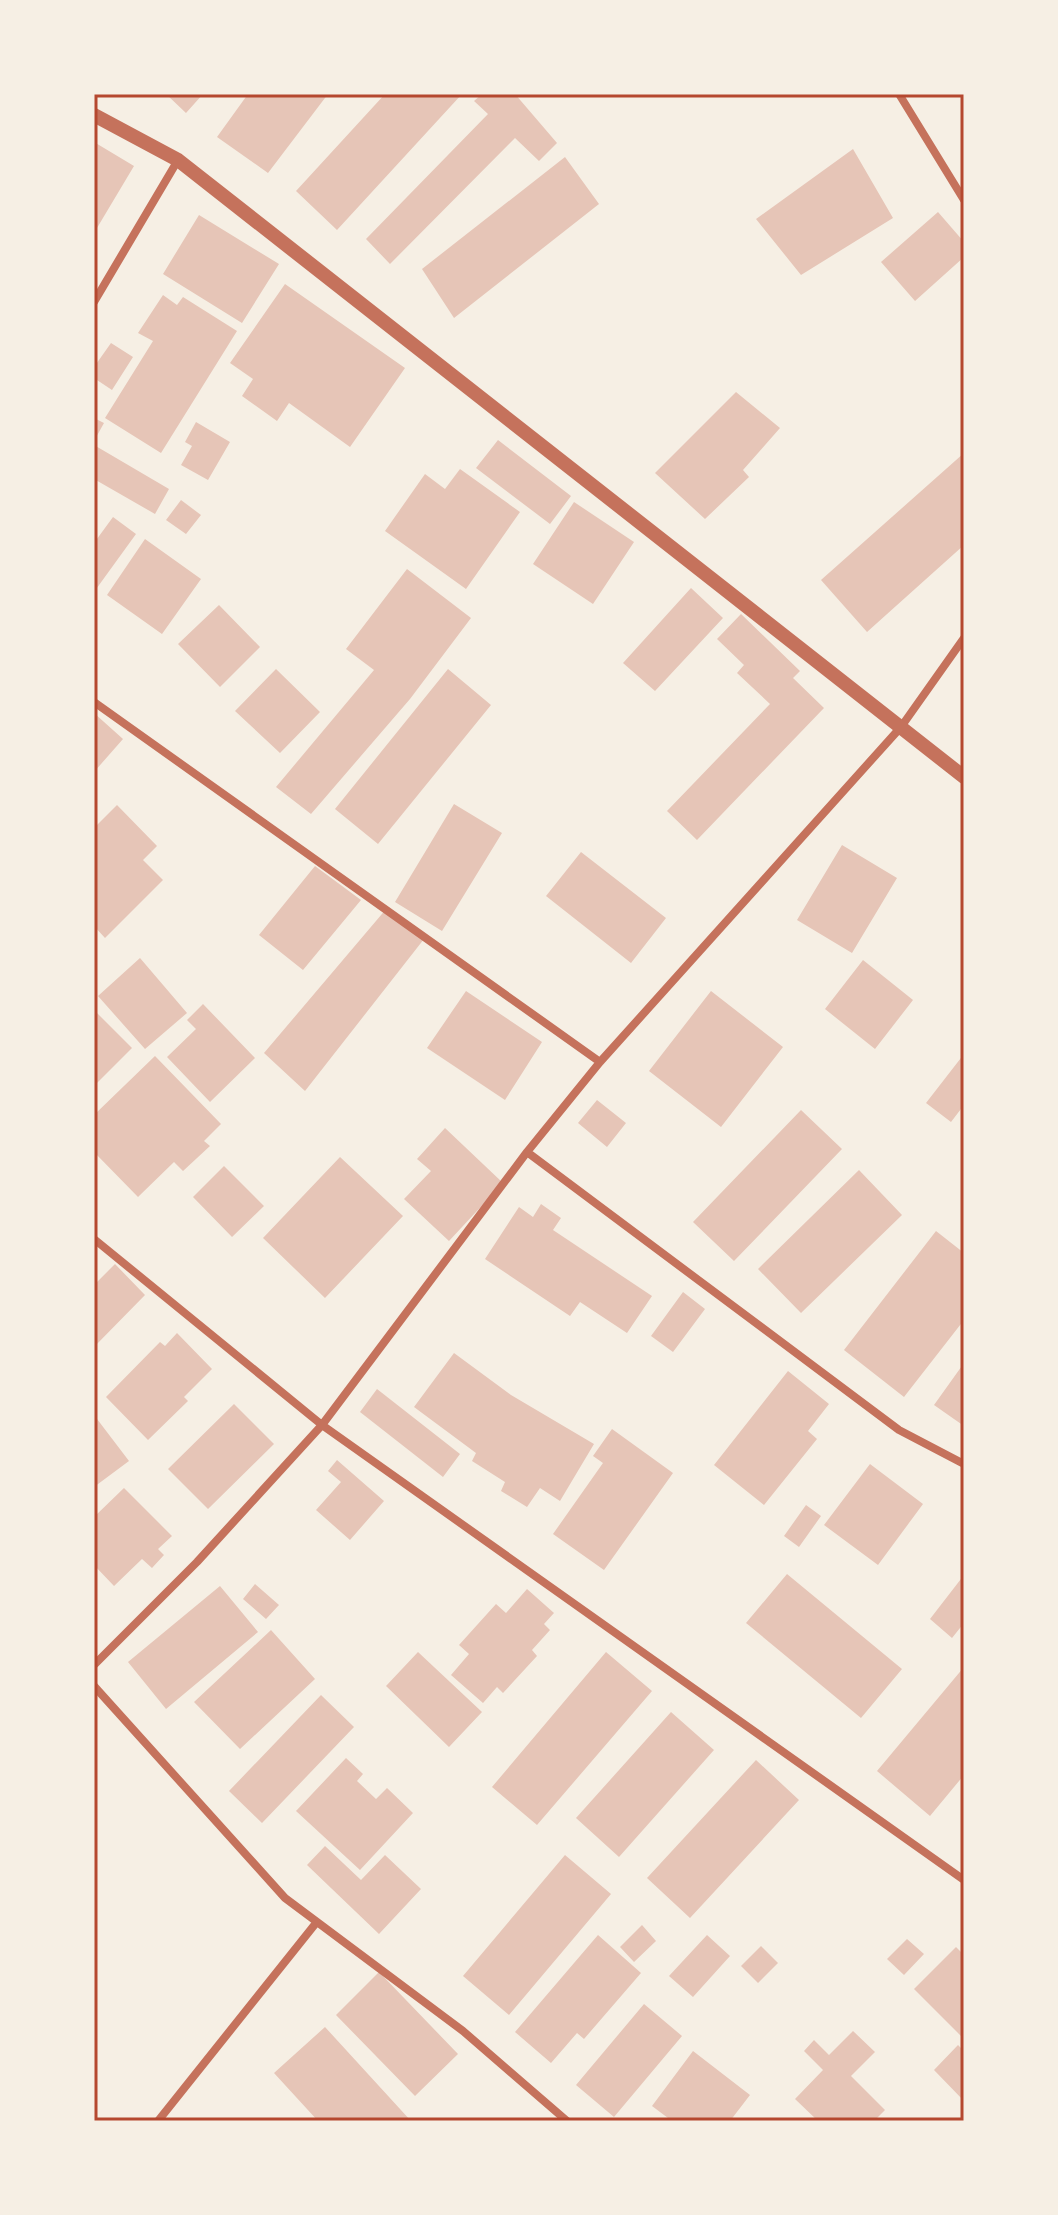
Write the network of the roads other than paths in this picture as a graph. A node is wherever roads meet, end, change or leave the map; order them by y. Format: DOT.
graph roads {
  1 [pos="899,94"];
  2 [pos="94,115"];
  3 [pos="178,160"];
  4 [pos="964,200"];
  5 [pos="94,302"];
  6 [pos="964,638"];
  7 [pos="94,702"];
  8 [pos="901,727"];
  9 [pos="964,777"];
  10 [pos="600,1062"];
  11 [pos="527,1152"];
  12 [pos="94,1239"];
  13 [pos="322,1425"];
  14 [pos="964,1464"];
  15 [pos="94,1665"];
  16 [pos="94,1686"];
  17 [pos="964,1880"];
  18 [pos="316,1923"];
  19 [pos="158,2121"];
  20 [pos="567,2121"];
  1 -- 4 [label="street"];
  2 -- 3 [label="street"];
  3 -- 5 [label="street"];
  3 -- 8 [label="street"];
  6 -- 8 [label="street"];
  7 -- 10 [label="street"];
  8 -- 9 [label="street"];
  8 -- 10 [label="street"];
  10 -- 11 [label="street"];
  11 -- 13 [label="street"];
  11 -- 14 [label="street"];
  12 -- 13 [label="street"];
  13 -- 15 [label="street"];
  13 -- 17 [label="street"];
  16 -- 18 [label="street"];
  18 -- 19 [label="street"];
  18 -- 20 [label="street"];
}
